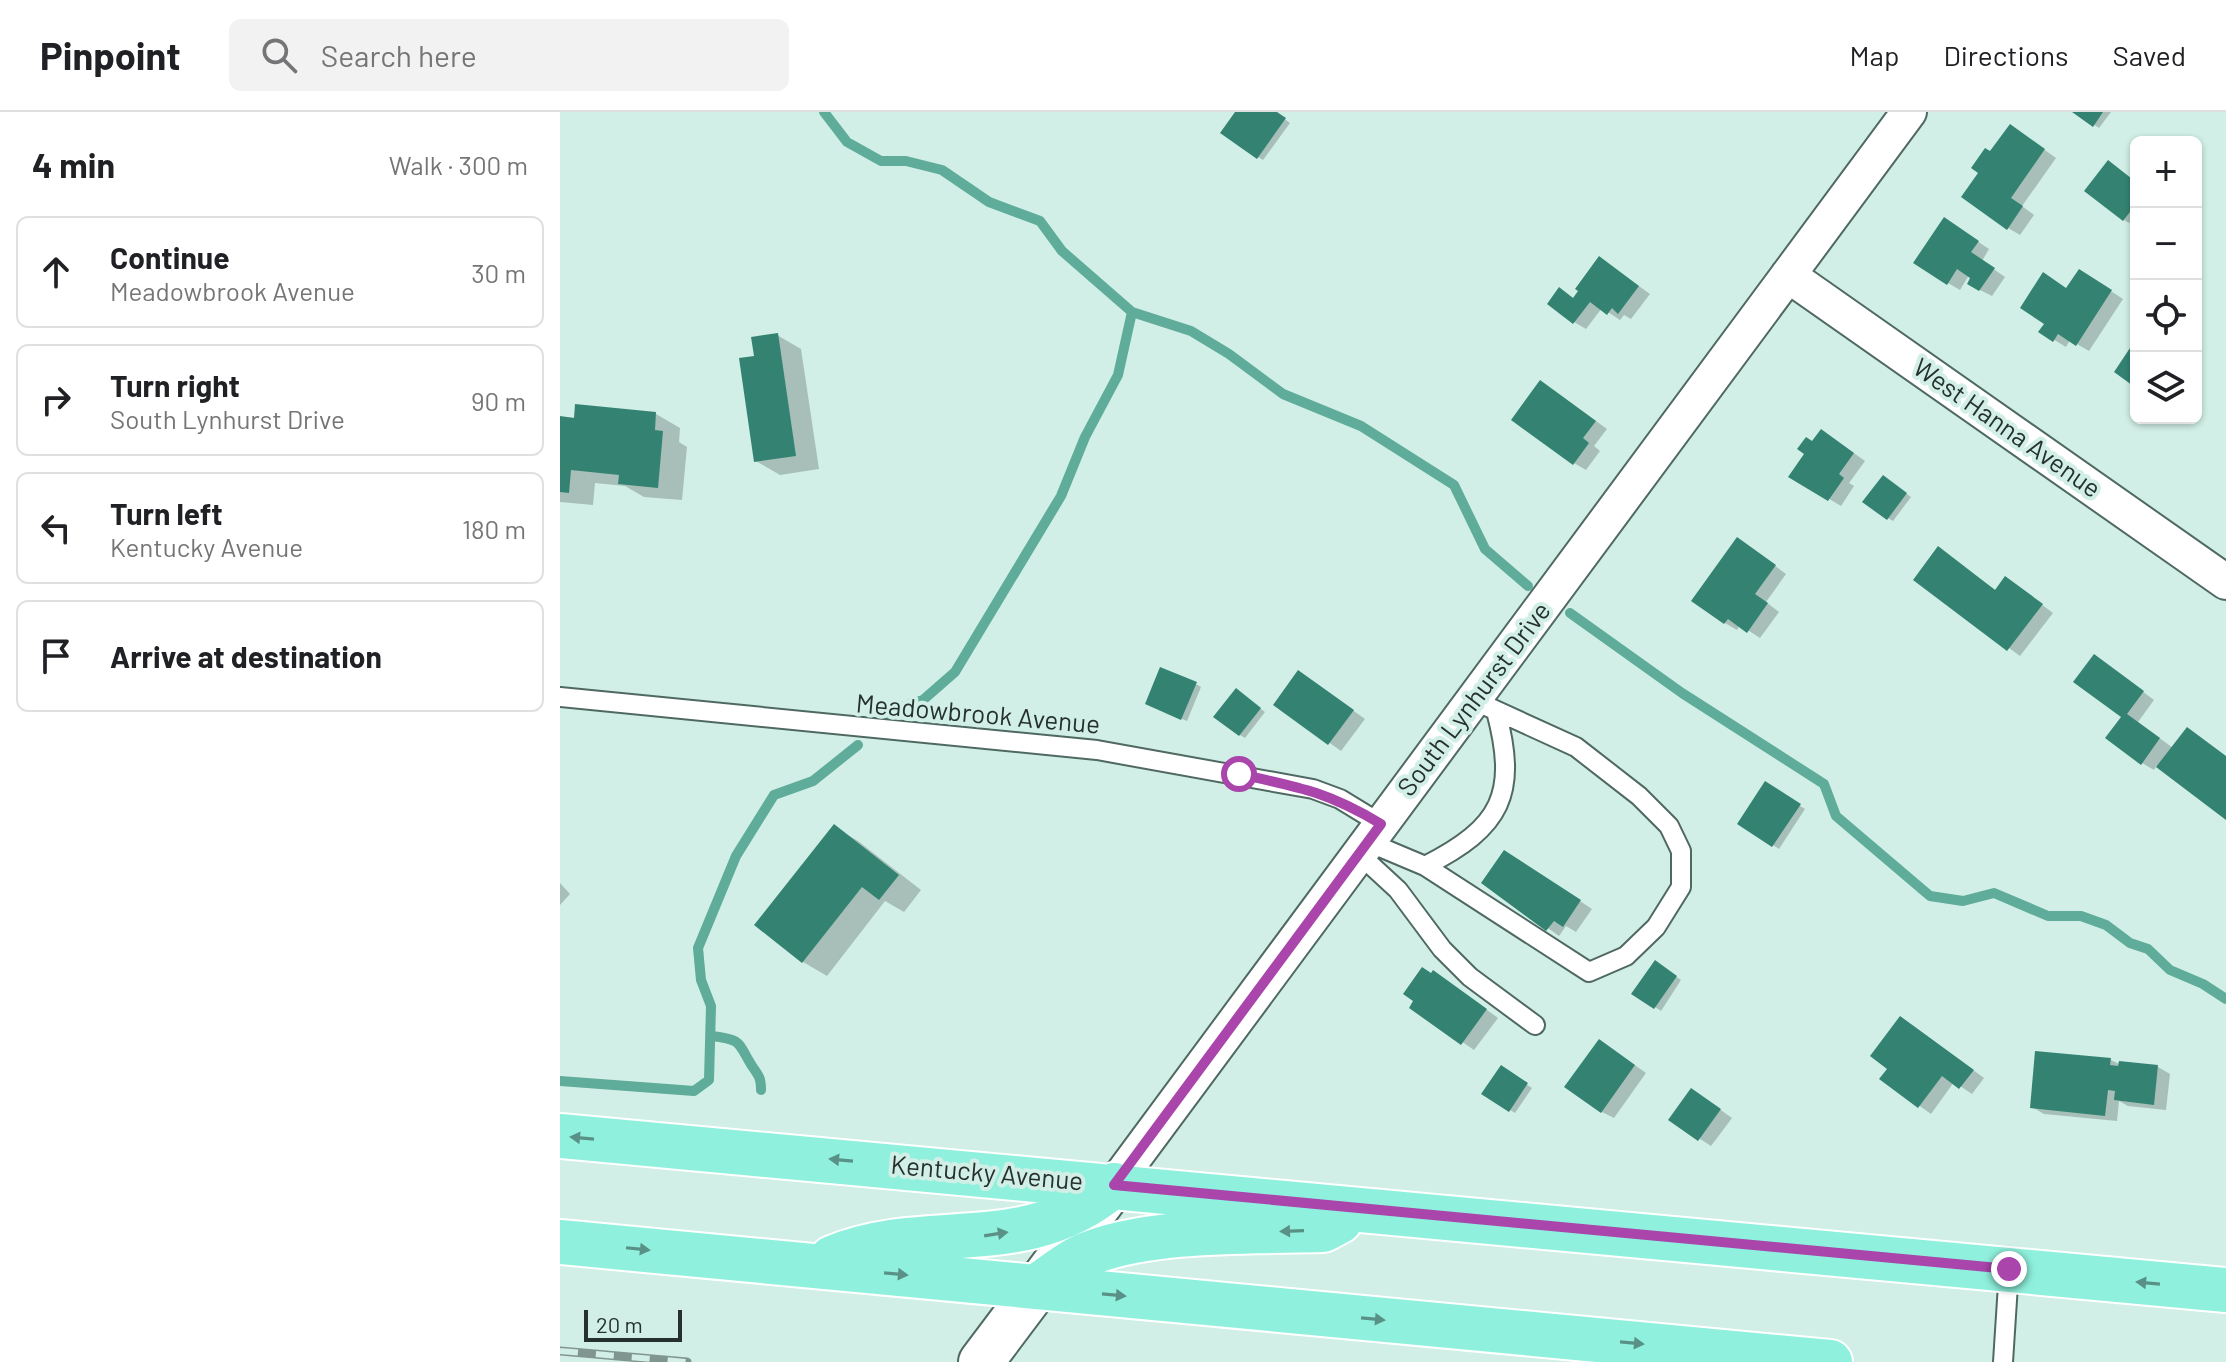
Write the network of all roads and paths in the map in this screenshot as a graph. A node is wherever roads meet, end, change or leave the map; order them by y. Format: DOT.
graph roads {
  1 [pos="1909,112"];
  2 [pos="1788,275"];
  3 [pos="2226,582"];
  4 [pos="560,697"];
  5 [pos="1485,705"];
  6 [pos="1369,840"];
  7 [pos="1425,866"];
  8 [pos="1535,1025"];
  9 [pos="560,1136"];
  10 [pos="1114,1185"];
  11 [pos="1364,1208"];
  12 [pos="560,1242"];
  13 [pos="811,1266"];
  14 [pos="2009,1269"];
  15 [pos="1036,1287"];
  16 [pos="2226,1290"];
  17 [pos="981,1362"];
  18 [pos="1830,1362"];
  19 [pos="2003,1362"];
  1 -- 2 [label="street, South Lynhurst Drive"];
  2 -- 3 [label="street, West Hanna Avenue"];
  2 -- 5 [label="street, South Lynhurst Drive"];
  4 -- 6 [label="lane, Meadowbrook Avenue"];
  5 -- 6 [label="street, South Lynhurst Drive"];
  5 -- 7 [label="lane"];
  5 -- 7 [label="lane"];
  6 -- 7 [label="lane"];
  6 -- 8 [label="lane"];
  6 -- 10 [label="street, South Lynhurst Drive"];
  10 -- 9 [label="main road, Kentucky Avenue, one-way"];
  10 -- 11 [label="main road, Kentucky Avenue"];
  13 -- 10 [label="main road, one-way"];
  10 -- 15 [label="main road, South Lynhurst Drive"];
  11 -- 14 [label="main road, Kentucky Avenue"];
  11 -- 15 [label="main road, one-way"];
  12 -- 13 [label="main road, one-way"];
  13 -- 15 [label="main road, one-way"];
  16 -- 14 [label="main road, Kentucky Avenue, one-way"];
  14 -- 19 [label="lane"];
  15 -- 17 [label="main road, South Lynhurst Drive"];
  15 -- 18 [label="main road, one-way"];
}
